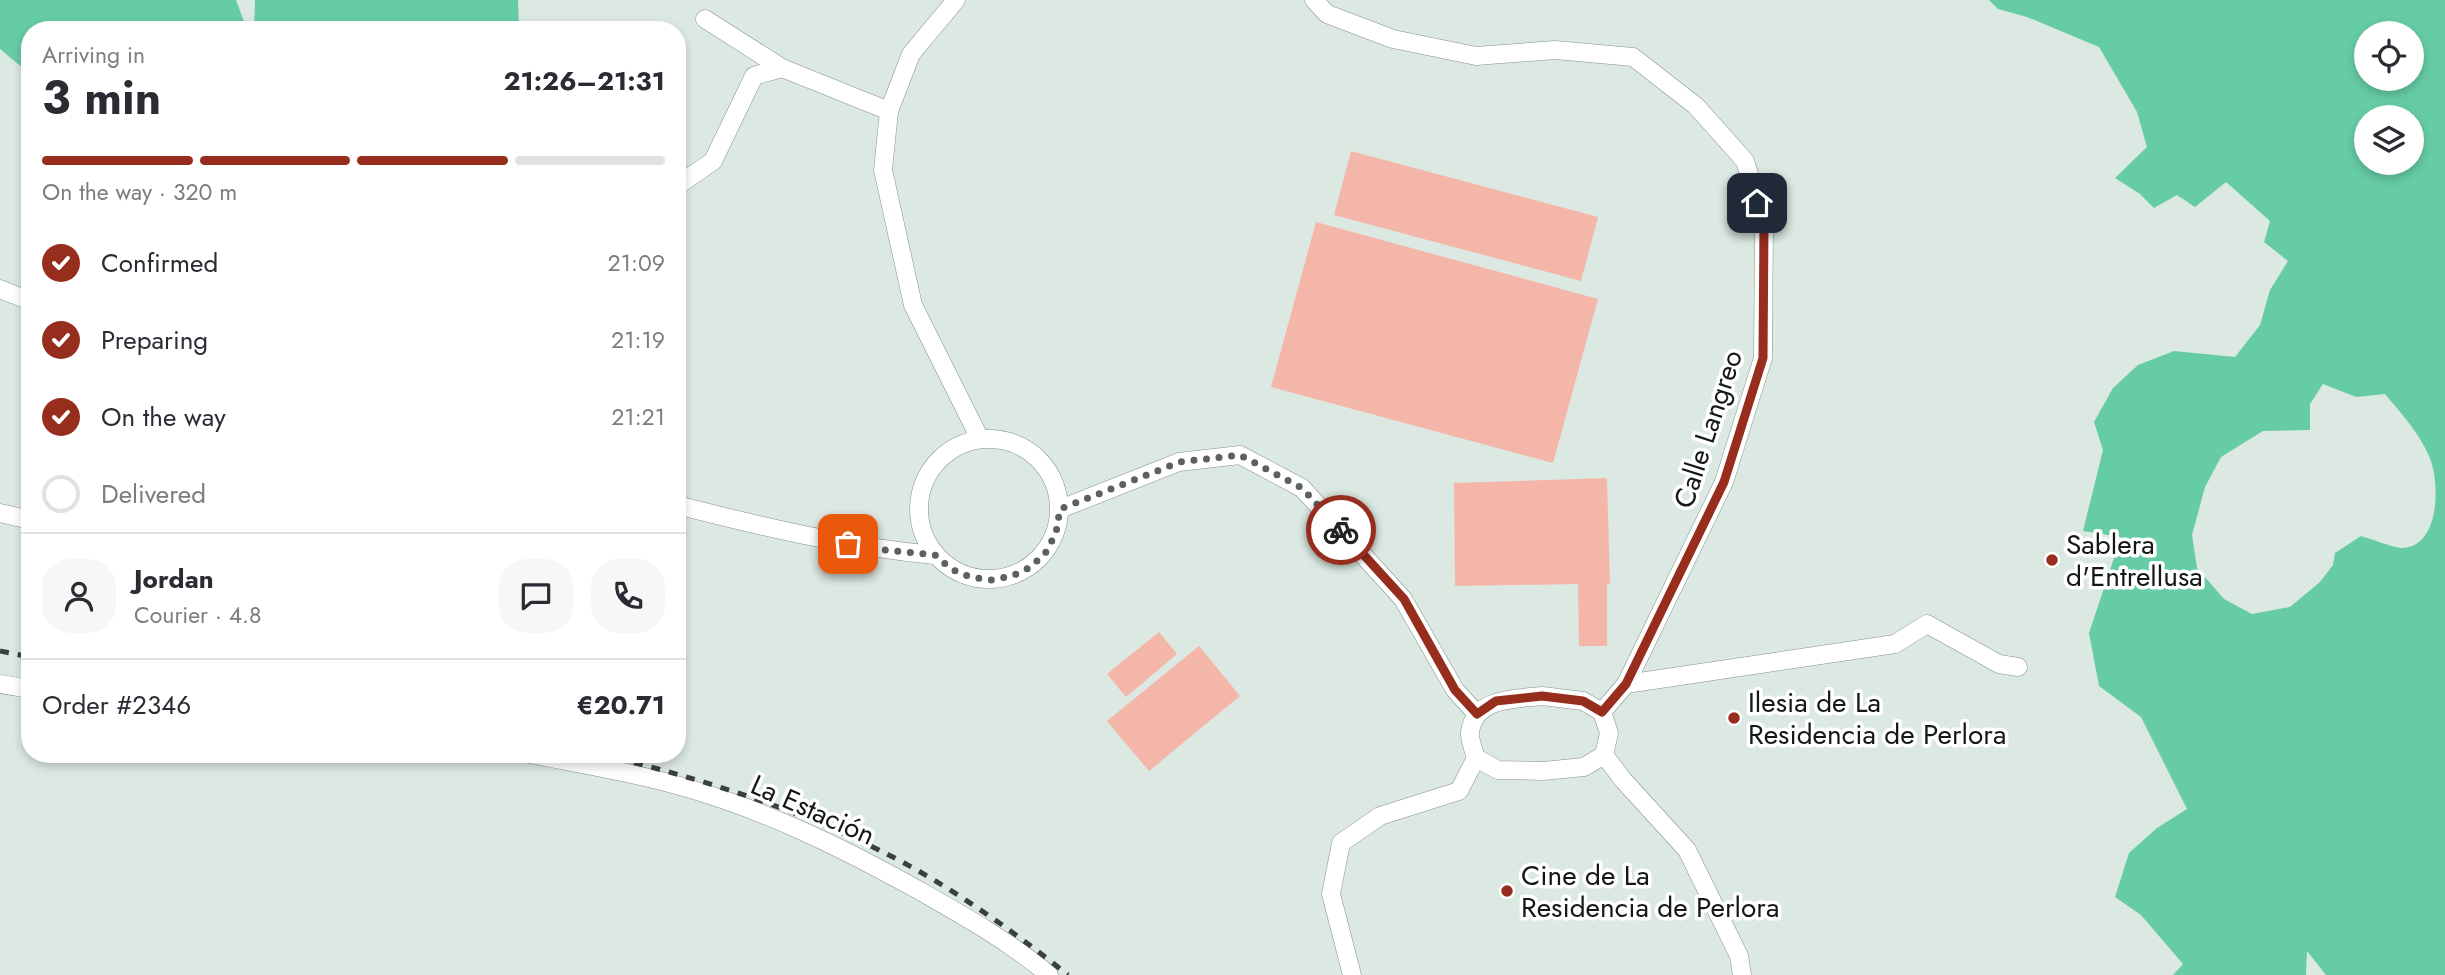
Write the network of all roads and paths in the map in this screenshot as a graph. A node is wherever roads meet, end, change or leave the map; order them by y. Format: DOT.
graph roads {
  1 [pos="956,0"];
  2 [pos="1314,0"];
  3 [pos="705,19"];
  4 [pos="782,68"];
  5 [pos="889,111"];
  6 [pos="686,180"];
  7 [pos="0,289"];
  8 [pos="21,297"];
  9 [pos="979,437"];
  10 [pos="686,507"];
  11 [pos="1060,509"];
  12 [pos="0,513"];
  13 [pos="21,518"];
  14 [pos="935,555"];
  15 [pos="2018,667"];
  16 [pos="0,684"];
  17 [pos="1626,684"];
  18 [pos="21,688"];
  19 [pos="1602,712"];
  20 [pos="1477,714"];
  21 [pos="1605,755"];
  22 [pos="1476,758"];
  23 [pos="580,763"];
  24 [pos="1049,975"];
  25 [pos="1352,975"];
  26 [pos="1742,975"];
  1 -- 5 [label="street"];
  2 -- 17 [label="street, Calle Langreo"];
  3 -- 4 [label="street"];
  4 -- 5 [label="street"];
  4 -- 6 [label="street"];
  5 -- 9 [label="street"];
  7 -- 8 [label="street"];
  9 -- 11 [label="street"];
  9 -- 14 [label="street"];
  10 -- 14 [label="street"];
  11 -- 14 [label="street"];
  11 -- 20 [label="street"];
  12 -- 13 [label="street"];
  15 -- 17 [label="street"];
  16 -- 18 [label="street"];
  17 -- 19 [label="street, Calle Langreo"];
  19 -- 20 [label="street"];
  19 -- 21 [label="street"];
  20 -- 22 [label="street"];
  21 -- 22 [label="street"];
  21 -- 26 [label="street"];
  22 -- 25 [label="street"];
  23 -- 24 [label="street, La Estación"];
}
